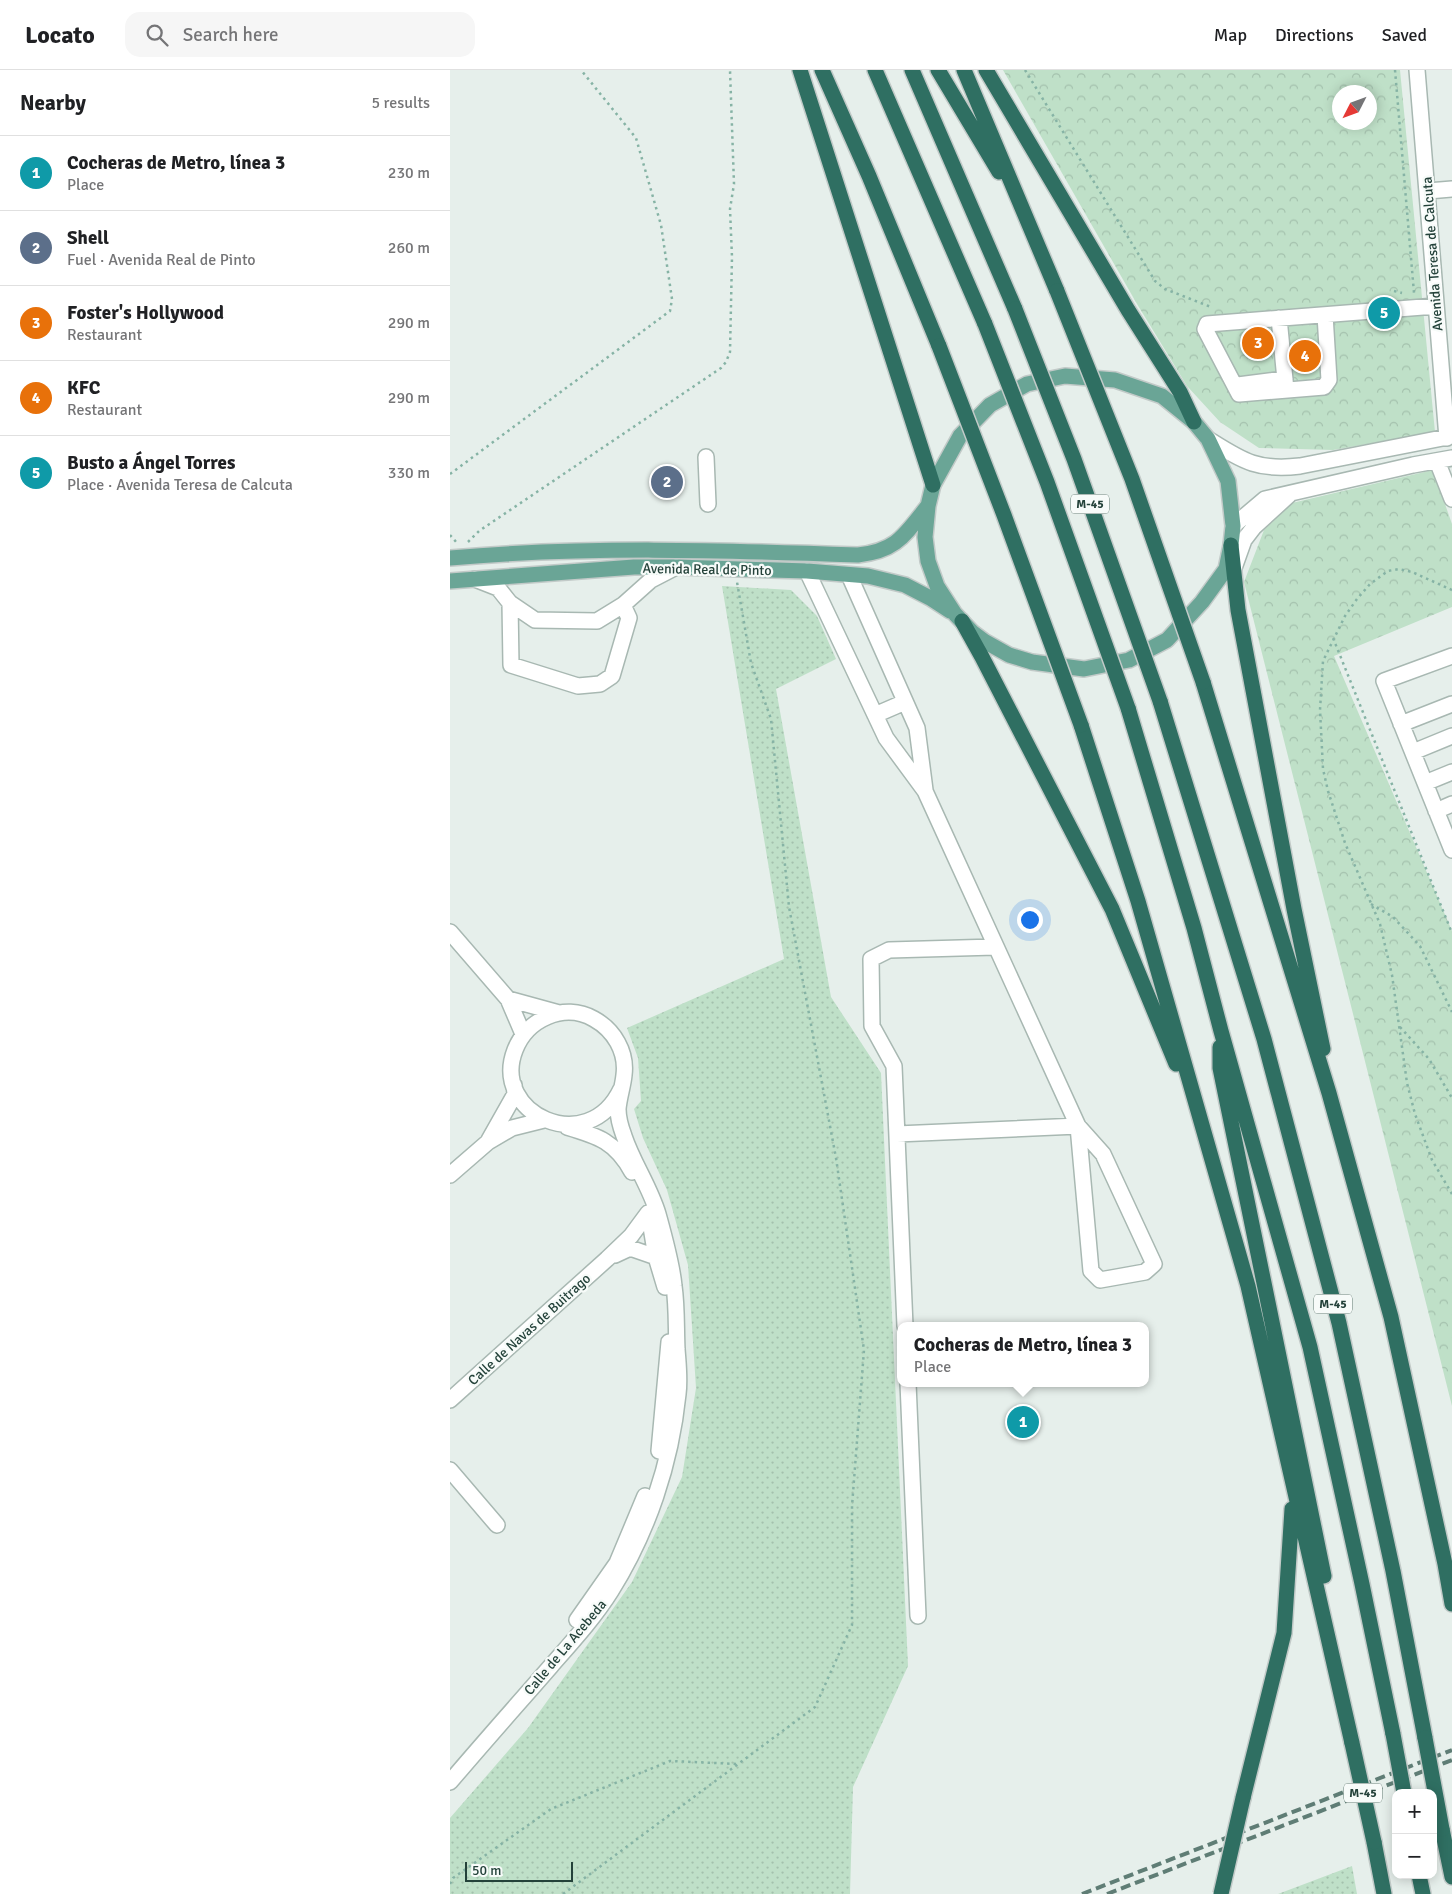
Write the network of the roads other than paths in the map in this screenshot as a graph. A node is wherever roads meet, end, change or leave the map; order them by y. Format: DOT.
graph roads {
  1 [pos="800,70"];
  2 [pos="822,70"];
  3 [pos="875,70"];
  4 [pos="912,70"];
  5 [pos="938,70"];
  6 [pos="964,70"];
  7 [pos="986,70"];
  8 [pos="1417,70"];
  9 [pos="1452,189"];
  10 [pos="1428,192"];
  11 [pos="1029,222"];
  12 [pos="1436,306"];
  13 [pos="1325,314"];
  14 [pos="1279,318"];
  15 [pos="1285,384"];
  16 [pos="1194,422"];
  17 [pos="1449,437"];
  18 [pos="1208,440"];
  19 [pos="706,456"];
  20 [pos="1445,460"];
  21 [pos="933,485"];
  22 [pos="1292,492"];
  23 [pos="1452,499"];
  24 [pos="708,504"];
  25 [pos="928,506"];
  26 [pos="1233,526"];
  27 [pos="1232,545"];
  28 [pos="450,558"];
  29 [pos="676,567"];
  30 [pos="1234,568"];
  31 [pos="807,572"];
  32 [pos="848,574"];
  33 [pos="474,579"];
  34 [pos="450,580"];
  35 [pos="510,603"];
  36 [pos="624,606"];
  37 [pos="958,618"];
  38 [pos="1452,656"];
  39 [pos="905,702"];
  40 [pos="1452,704"];
  41 [pos="875,715"];
  42 [pos="1401,724"];
  43 [pos="1452,736"];
  44 [pos="1412,752"];
  45 [pos="1452,772"];
  46 [pos="1425,784"];
  47 [pos="925,791"];
  48 [pos="1452,804"];
  49 [pos="1436,811"];
  50 [pos="1451,845"];
  51 [pos="450,932"];
  52 [pos="995,947"];
  53 [pos="450,949"];
  54 [pos="467,951"];
  55 [pos="508,999"];
  56 [pos="559,1013"];
  57 [pos="1221,1031"];
  58 [pos="523,1034"];
  59 [pos="513,1082"];
  60 [pos="621,1089"];
  61 [pos="1329,1093"];
  62 [pos="544,1120"];
  63 [pos="561,1125"];
  64 [pos="1078,1126"];
  65 [pos="1203,1130"];
  66 [pos="897,1134"];
  67 [pos="488,1142"];
  68 [pos="450,1175"];
  69 [pos="648,1213"];
  70 [pos="656,1257"];
  71 [pos="607,1259"];
  72 [pos="905,1322"];
  73 [pos="908,1387"];
  74 [pos="450,1400"];
  75 [pos="450,1470"];
  76 [pos="1293,1488"];
  77 [pos="497,1525"];
  78 [pos="1452,1604"];
  79 [pos="918,1616"];
  80 [pos="1347,1718"];
  81 [pos="450,1766"];
  82 [pos="450,1782"];
  83 [pos="1403,1789"];
  84 [pos="1452,1877"];
  85 [pos="1420,1879"];
  86 [pos="1222,1894"];
  87 [pos="1384,1894"];
  88 [pos="1423,1894"];
  1 -- 21 [label="highway"];
  2 -- 65 [label="highway, bridge"];
  3 -- 57 [label="highway, M-45, bridge"];
  4 -- 84 [label="highway, M-45, bridge"];
  5 -- 11 [label="highway"];
  6 -- 11 [label="highway"];
  7 -- 16 [label="highway"];
  8 -- 10 [label="street, Avenida Teresa de Calcuta"];
  9 -- 10 [label="street"];
  10 -- 12 [label="street, Avenida Teresa de Calcuta"];
  11 -- 61 [label="highway, bridge"];
  12 -- 13 [label="street"];
  12 -- 17 [label="street, Avenida Teresa de Calcuta"];
  13 -- 14 [label="street"];
  13 -- 15 [label="street"];
  14 -- 15 [label="street"];
  14 -- 15 [label="street"];
  16 -- 18 [label="main road"];
  16 -- 21 [label="main road"];
  17 -- 18 [label="street"];
  18 -- 26 [label="main road"];
  19 -- 24 [label="street"];
  20 -- 22 [label="street"];
  20 -- 23 [label="street"];
  21 -- 25 [label="main road"];
  22 -- 26 [label="street"];
  22 -- 30 [label="street"];
  25 -- 28 [label="main road, Avenida Real de Pinto"];
  25 -- 37 [label="main road"];
  26 -- 27 [label="main road"];
  27 -- 30 [label="highway"];
  27 -- 37 [label="main road"];
  29 -- 31 [label="main road, Avenida Real de Pinto"];
  29 -- 33 [label="main road, Avenida Real de Pinto"];
  29 -- 36 [label="street"];
  30 -- 61 [label="highway"];
  31 -- 32 [label="main road, Avenida Real de Pinto"];
  31 -- 41 [label="street"];
  32 -- 37 [label="main road, Avenida Real de Pinto"];
  32 -- 39 [label="street"];
  33 -- 34 [label="main road, Avenida Real de Pinto"];
  33 -- 35 [label="street"];
  35 -- 36 [label="street"];
  35 -- 36 [label="street"];
  37 -- 65 [label="highway"];
  38 -- 42 [label="street"];
  39 -- 41 [label="street"];
  39 -- 47 [label="street"];
  40 -- 42 [label="street"];
  41 -- 47 [label="street"];
  42 -- 44 [label="street"];
  43 -- 44 [label="street"];
  44 -- 46 [label="street"];
  45 -- 46 [label="street"];
  46 -- 49 [label="street"];
  47 -- 52 [label="street"];
  48 -- 49 [label="street"];
  49 -- 50 [label="street"];
  51 -- 54 [label="street"];
  52 -- 64 [label="street"];
  52 -- 66 [label="street"];
  53 -- 54 [label="street"];
  54 -- 55 [label="street"];
  55 -- 56 [label="street"];
  55 -- 58 [label="street"];
  56 -- 58 [label="street"];
  56 -- 60 [label="street"];
  57 -- 80 [label="highway"];
  57 -- 83 [label="highway, M-45, bridge"];
  58 -- 59 [label="street"];
  59 -- 62 [label="street"];
  59 -- 67 [label="street"];
  60 -- 63 [label="street"];
  60 -- 82 [label="street, Calle de La Acebeda"];
  61 -- 78 [label="highway"];
  62 -- 63 [label="street"];
  62 -- 67 [label="street"];
  63 -- 69 [label="street, Calle de La Acebeda"];
  64 -- 64 [label="street"];
  64 -- 66 [label="street"];
  65 -- 76 [label="highway"];
  66 -- 72 [label="street"];
  67 -- 68 [label="street"];
  69 -- 70 [label="street, Calle de La Acebeda"];
  69 -- 71 [label="street, Calle de Navas de Buitrago"];
  70 -- 71 [label="street, Calle de Navas de Buitrago"];
  70 -- 81 [label="street, Calle de La Acebeda"];
  71 -- 74 [label="street, Calle de Navas de Buitrago"];
  73 -- 79 [label="street"];
  75 -- 77 [label="street"];
  76 -- 80 [label="highway"];
  76 -- 86 [label="highway, bridge"];
  80 -- 87 [label="highway, M-45, bridge"];
  85 -- 88 [label="highway"];
}
